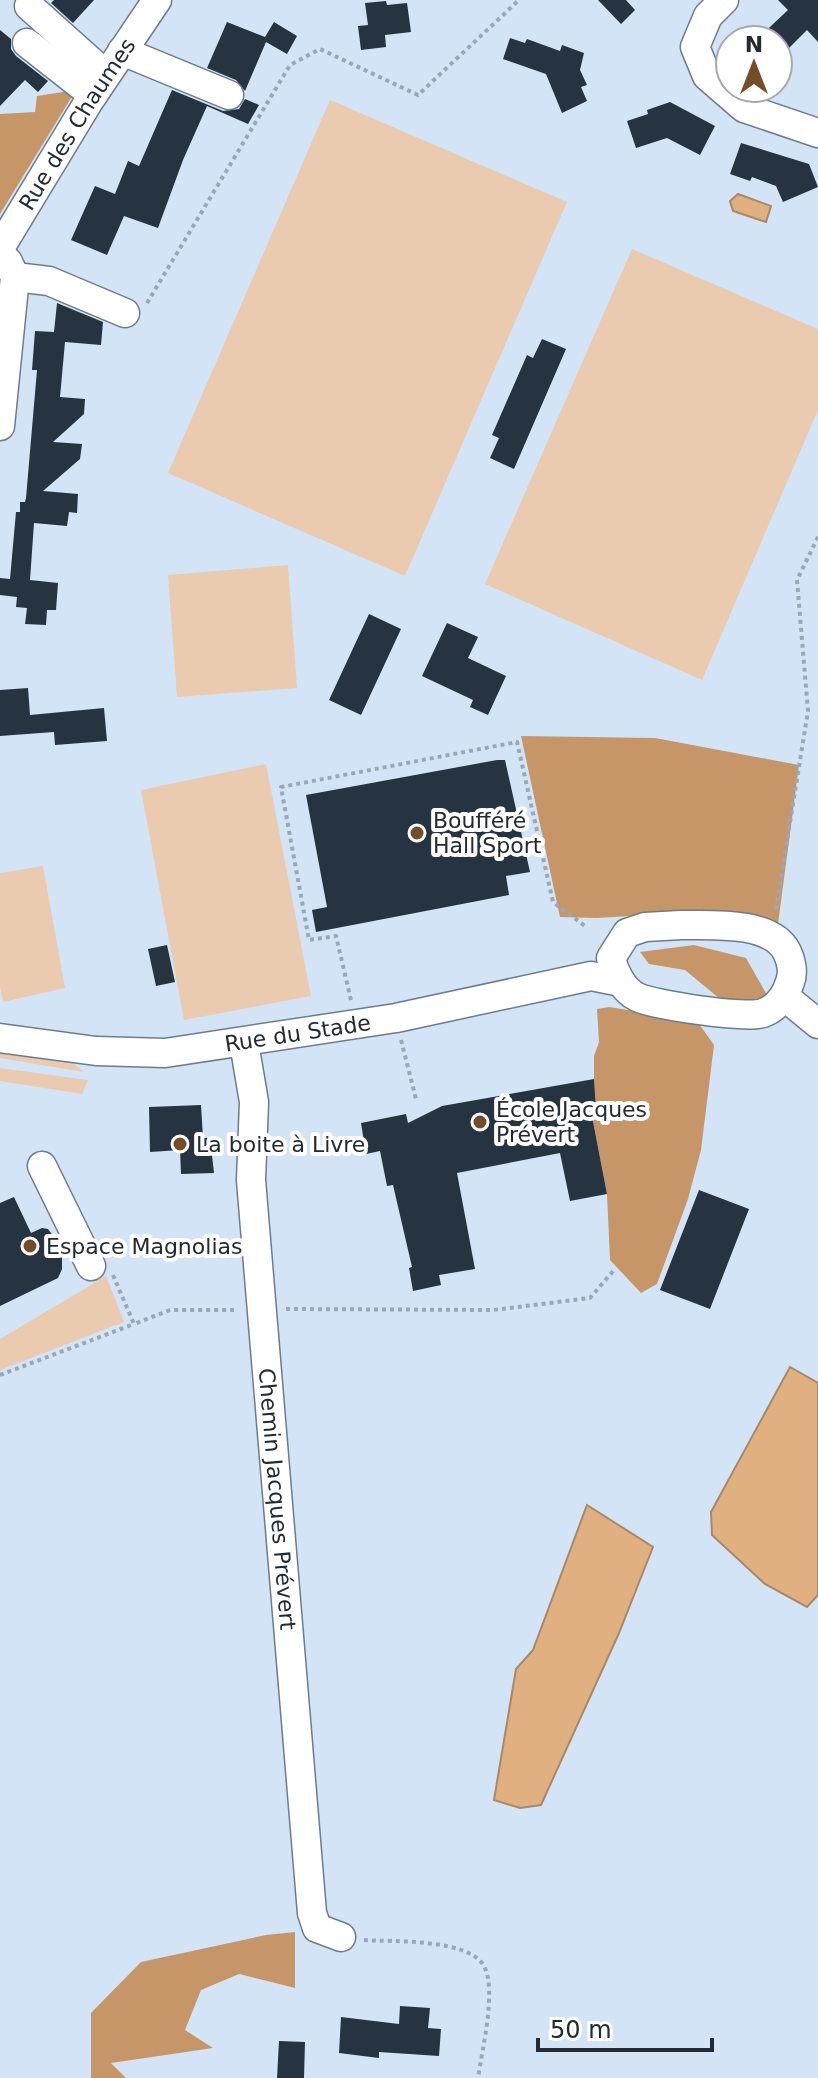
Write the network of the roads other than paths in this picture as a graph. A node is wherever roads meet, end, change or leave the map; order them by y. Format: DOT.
graph roads {
  1 [pos="157,0"];
  2 [pos="724,0"];
  3 [pos="29,6"];
  4 [pos="27,43"];
  5 [pos="122,51"];
  6 [pos="99,85"];
  7 [pos="229,95"];
  8 [pos="818,133"];
  9 [pos="0,251"];
  10 [pos="15,277"];
  11 [pos="125,313"];
  12 [pos="0,426"];
  13 [pos="608,972"];
  14 [pos="784,996"];
  15 [pos="818,1024"];
  16 [pos="0,1038"];
  17 [pos="244,1043"];
  18 [pos="42,1166"];
  19 [pos="91,1266"];
  20 [pos="341,1937"];
  1 -- 5 [label="street, Rue des Chaumes"];
  2 -- 8 [label="street"];
  3 -- 6 [label="street"];
  4 -- 6 [label="street"];
  5 -- 6 [label="street, Rue des Chaumes"];
  5 -- 7 [label="street"];
  6 -- 9 [label="street, Rue des Chaumes"];
  9 -- 10 [label="street"];
  10 -- 11 [label="street"];
  10 -- 12 [label="street"];
  13 -- 14 [label="street"];
  13 -- 14 [label="street"];
  13 -- 17 [label="street, Rue du Stade"];
  14 -- 15 [label="street"];
  16 -- 17 [label="street, Rue du Stade"];
  17 -- 20 [label="street, Chemin Jacques Prévert"];
  18 -- 19 [label="street"];
}
